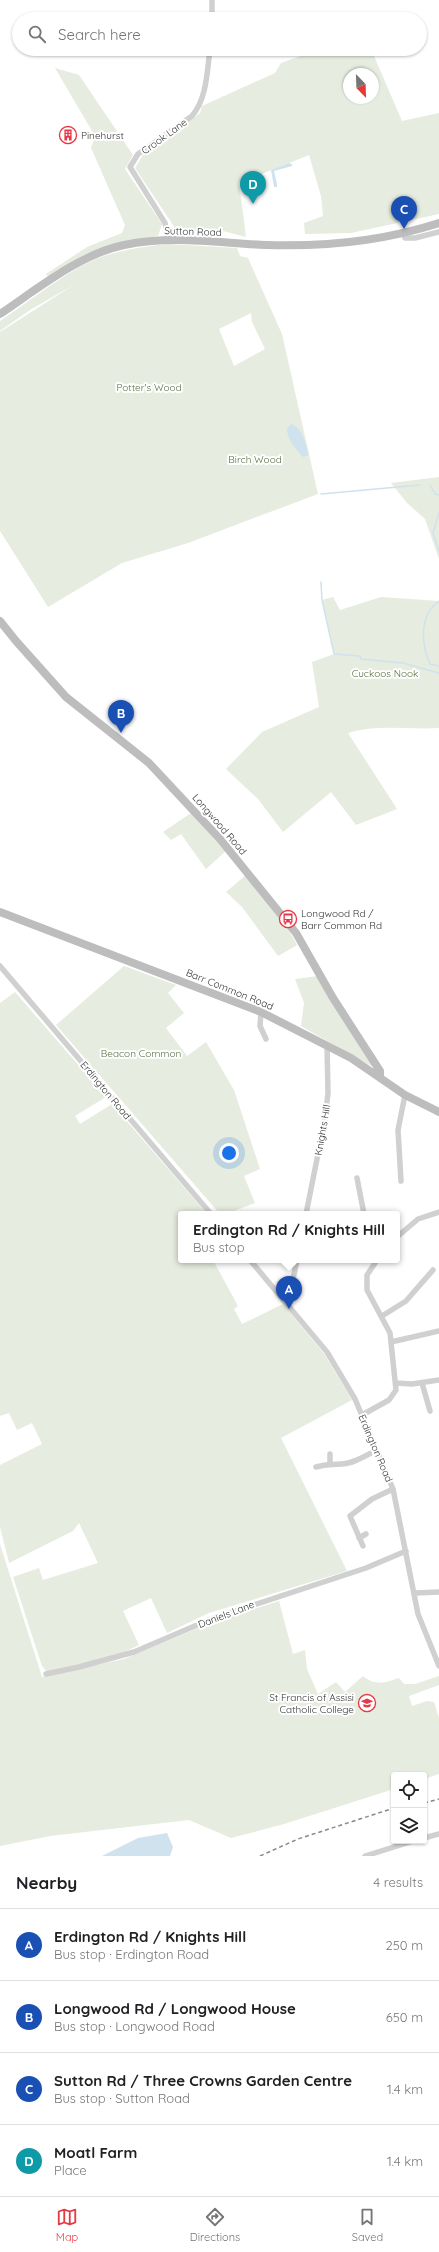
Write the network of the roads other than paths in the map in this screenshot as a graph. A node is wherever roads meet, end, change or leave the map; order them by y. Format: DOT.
graph roads {
  1 [pos="212,0"];
  2 [pos="212,12"];
  3 [pos="209,56"];
  4 [pos="439,223"];
  5 [pos="439,232"];
  6 [pos="403,233"];
  7 [pos="168,239"];
  8 [pos="0,314"];
  9 [pos="0,621"];
  10 [pos="0,912"];
  11 [pos="0,966"];
  12 [pos="262,1012"];
  13 [pos="266,1039"];
  14 [pos="327,1045"];
  15 [pos="380,1076"];
  16 [pos="405,1095"];
  17 [pos="439,1112"];
  18 [pos="357,1178"];
  19 [pos="401,1181"];
  20 [pos="364,1186"];
  21 [pos="358,1188"];
  22 [pos="208,1211"];
  23 [pos="307,1211"];
  24 [pos="363,1211"];
  25 [pos="439,1212"];
  26 [pos="400,1234"];
  27 [pos="253,1263"];
  28 [pos="296,1263"];
  29 [pos="375,1263"];
  30 [pos="433,1270"];
  31 [pos="283,1298"];
  32 [pos="382,1316"];
  33 [pos="439,1331"];
  34 [pos="392,1342"];
  35 [pos="439,1380"];
  36 [pos="396,1383"];
  37 [pos="422,1383"];
  38 [pos="430,1411"];
  39 [pos="362,1415"];
  40 [pos="377,1450"];
  41 [pos="330,1454"];
  42 [pos="330,1462"];
  43 [pos="316,1467"];
  44 [pos="393,1489"];
  45 [pos="366,1534"];
  46 [pos="359,1538"];
  47 [pos="363,1546"];
  48 [pos="406,1551"];
  49 [pos="439,1592"];
  50 [pos="415,1593"];
  51 [pos="439,1666"];
  52 [pos="46,1674"];
  53 [pos="439,1834"];
  54 [pos="427,1837"];
  55 [pos="403,1844"];
  56 [pos="365,1856"];
  1 -- 2 [label="street"];
  3 -- 7 [label="street, Crook Lane"];
  4 -- 6 [label="main road, Sutton Road"];
  5 -- 6 [label="street, Sutton Road"];
  6 -- 7 [label="main road, Sutton Road"];
  7 -- 8 [label="main road, Sutton Road"];
  9 -- 15 [label="main road, Longwood Road"];
  10 -- 12 [label="main road, Barr Common Road"];
  11 -- 22 [label="street, Erdington Road"];
  12 -- 13 [label="street"];
  12 -- 14 [label="main road, Barr Common Road"];
  14 -- 15 [label="main road, Barr Common Road"];
  14 -- 23 [label="street, Knights Hill"];
  15 -- 16 [label="main road, Barr Common Road"];
  16 -- 17 [label="main road, Barr Common Road"];
  16 -- 19 [label="street"];
  18 -- 21 [label="street"];
  20 -- 21 [label="street"];
  21 -- 24 [label="street"];
  25 -- 26 [label="street"];
  27 -- 31 [label="street, Erdington Road"];
  28 -- 31 [label="street"];
  29 -- 32 [label="street"];
  30 -- 32 [label="street"];
  31 -- 39 [label="street, Erdington Road"];
  32 -- 34 [label="street"];
  33 -- 34 [label="street"];
  34 -- 36 [label="street"];
  35 -- 37 [label="street"];
  36 -- 37 [label="street"];
  36 -- 39 [label="street"];
  37 -- 38 [label="street"];
  39 -- 40 [label="street, Erdington Road"];
  40 -- 42 [label="street"];
  40 -- 44 [label="street, Erdington Road"];
  41 -- 42 [label="street"];
  42 -- 43 [label="street"];
  44 -- 46 [label="street"];
  44 -- 48 [label="street, Erdington Road"];
  45 -- 46 [label="street"];
  46 -- 47 [label="street"];
  48 -- 50 [label="street, Erdington Road"];
  48 -- 52 [label="street, Daniels Lane"];
  49 -- 50 [label="street"];
  50 -- 51 [label="street, Erdington Road"];
  53 -- 54 [label="street"];
  55 -- 56 [label="street"];
}
